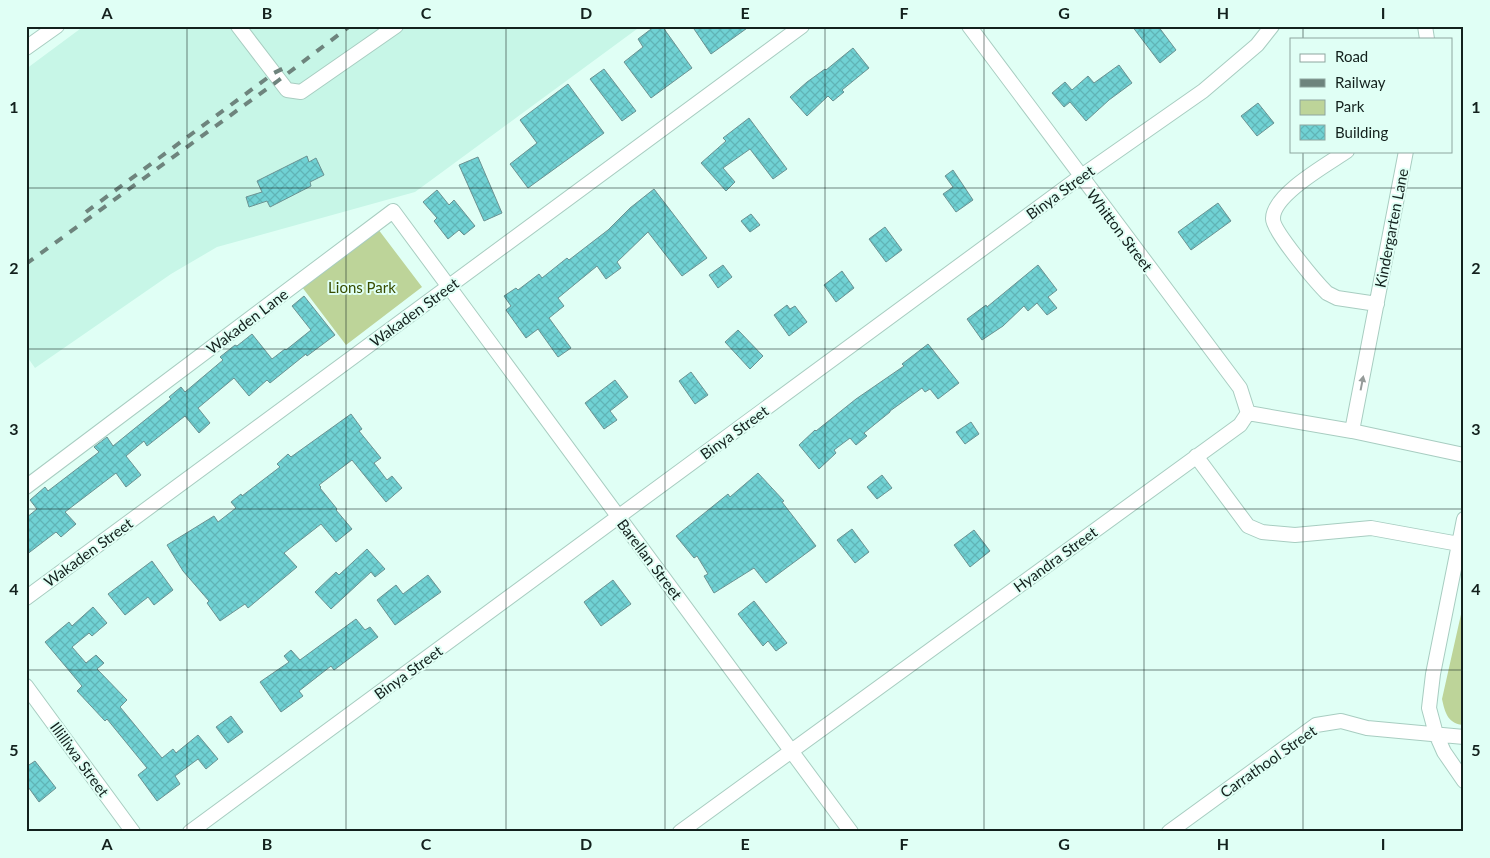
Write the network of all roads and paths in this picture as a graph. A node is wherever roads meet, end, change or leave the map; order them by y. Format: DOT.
graph roads {
  1 [pos="57,26"];
  2 [pos="238,26"];
  3 [pos="396,26"];
  4 [pos="802,26"];
  5 [pos="969,26"];
  6 [pos="1272,26"];
  7 [pos="26,48"];
  8 [pos="1346,152"];
  9 [pos="1406,152"];
  10 [pos="1080,177"];
  11 [pos="448,286"];
  12 [pos="1377,304"];
  13 [pos="1248,413"];
  14 [pos="1352,431"];
  15 [pos="1464,455"];
  16 [pos="1196,456"];
  17 [pos="26,487"];
  18 [pos="619,517"];
  19 [pos="1464,519"];
  20 [pos="1459,544"];
  21 [pos="26,598"];
  22 [pos="26,686"];
  23 [pos="1436,734"];
  24 [pos="1464,737"];
  25 [pos="792,750"];
  26 [pos="1464,781"];
  27 [pos="133,832"];
  28 [pos="190,832"];
  29 [pos="680,832"];
  30 [pos="850,832"];
  31 [pos="1169,832"];
  1 -- 7 [label="street"];
  2 -- 3 [label="street"];
  4 -- 11 [label="street, Wakaden Street"];
  5 -- 10 [label="street, Whitton Street"];
  6 -- 10 [label="street, Binya Street"];
  8 -- 12 [label="street, Kindergarten Lane"];
  9 -- 12 [label="street, Kindergarten Lane"];
  10 -- 13 [label="street, Whitton Street"];
  10 -- 18 [label="street, Binya Street"];
  11 -- 17 [label="street, Wakaden Lane"];
  11 -- 18 [label="street, Barellan Street"];
  11 -- 21 [label="street, Wakaden Street"];
  14 -- 12 [label="street, Kindergarten Lane, one-way"];
  13 -- 14 [label="street"];
  13 -- 16 [label="street, Hyandra Street"];
  14 -- 15 [label="street"];
  16 -- 20 [label="street"];
  16 -- 25 [label="street, Hyandra Street"];
  18 -- 25 [label="street, Barellan Street"];
  18 -- 28 [label="street, Binya Street"];
  19 -- 20 [label="street"];
  20 -- 23 [label="street"];
  22 -- 27 [label="street, Illilliwa Street"];
  23 -- 24 [label="street, Carrathool Street"];
  23 -- 26 [label="street"];
  23 -- 31 [label="street, Carrathool Street"];
  25 -- 29 [label="street, Hyandra Street"];
  25 -- 30 [label="street, Barellan Street"];
}
